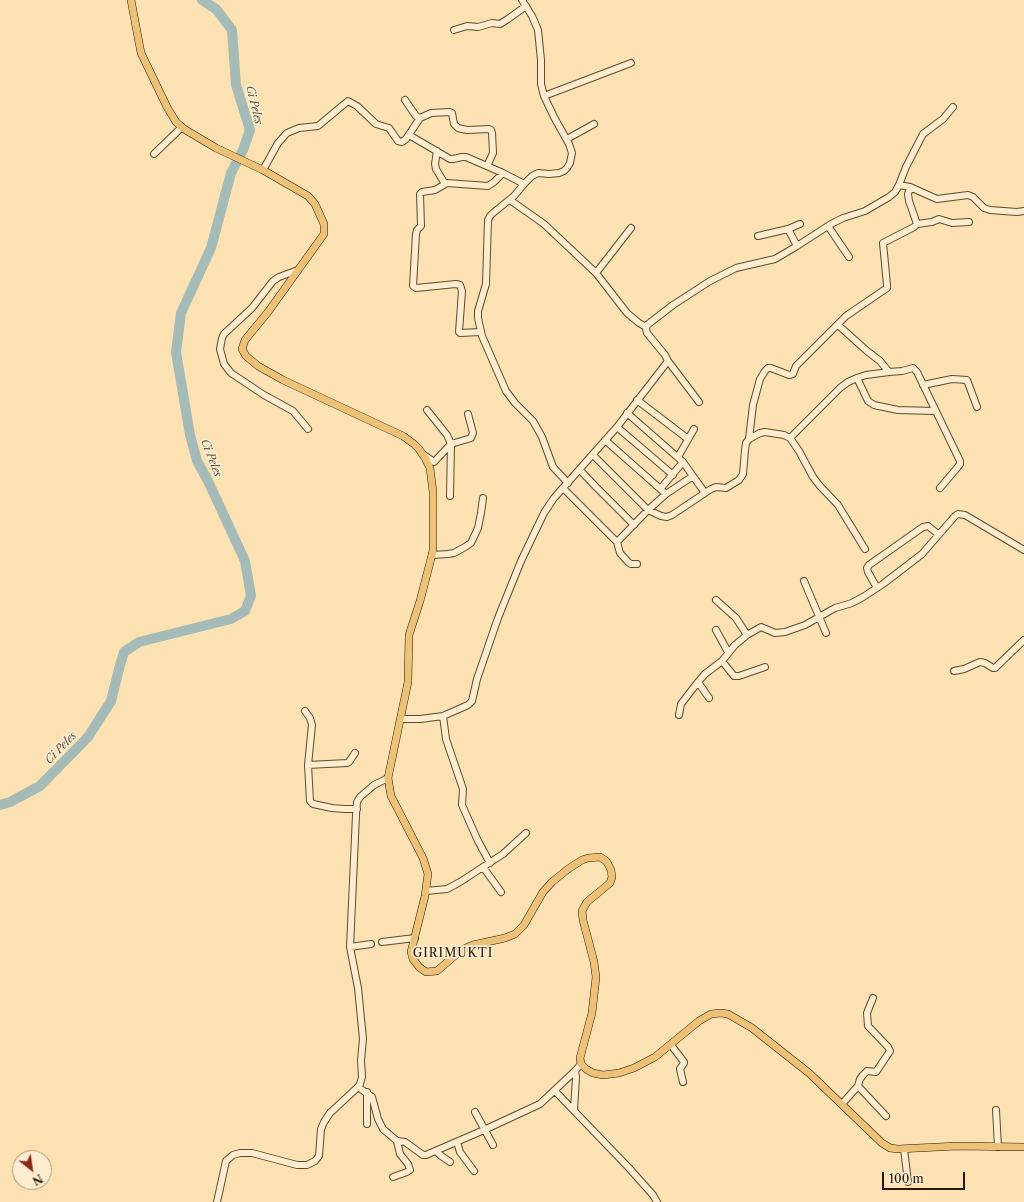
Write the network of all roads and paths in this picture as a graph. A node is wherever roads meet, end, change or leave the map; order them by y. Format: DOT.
graph roads {
  1 [pos="131,0"];
  2 [pos="522,0"];
  3 [pos="526,6"];
  4 [pos="454,30"];
  5 [pos="631,63"];
  6 [pos="544,96"];
  7 [pos="405,100"];
  8 [pos="954,107"];
  9 [pos="420,118"];
  10 [pos="594,124"];
  11 [pos="182,127"];
  12 [pos="408,135"];
  13 [pos="567,139"];
  14 [pos="437,151"];
  15 [pos="154,154"];
  16 [pos="487,166"];
  17 [pos="263,170"];
  18 [pos="503,173"];
  19 [pos="445,184"];
  20 [pos="524,184"];
  21 [pos="899,185"];
  22 [pos="910,187"];
  23 [pos="510,200"];
  24 [pos="1024,212"];
  25 [pos="969,222"];
  26 [pos="800,224"];
  27 [pos="917,224"];
  28 [pos="828,226"];
  29 [pos="631,228"];
  30 [pos="788,229"];
  31 [pos="758,236"];
  32 [pos="797,246"];
  33 [pos="849,257"];
  34 [pos="298,270"];
  35 [pos="596,273"];
  36 [pos="838,324"];
  37 [pos="646,327"];
  38 [pos="480,332"];
  39 [pos="668,361"];
  40 [pos="889,372"];
  41 [pos="857,378"];
  42 [pos="923,385"];
  43 [pos="637,400"];
  44 [pos="699,402"];
  45 [pos="977,407"];
  46 [pos="427,410"];
  47 [pos="935,411"];
  48 [pos="627,413"];
  49 [pos="468,414"];
  50 [pos="617,427"];
  51 [pos="308,429"];
  52 [pos="694,429"];
  53 [pos="790,438"];
  54 [pos="688,439"];
  55 [pos="749,439"];
  56 [pos="605,440"];
  57 [pos="451,444"];
  58 [pos="423,455"];
  59 [pos="593,455"];
  60 [pos="678,457"];
  61 [pos="683,462"];
  62 [pos="580,470"];
  63 [pos="673,475"];
  64 [pos="693,476"];
  65 [pos="568,483"];
  66 [pos="563,488"];
  67 [pos="661,488"];
  68 [pos="940,488"];
  69 [pos="705,493"];
  70 [pos="666,494"];
  71 [pos="450,496"];
  72 [pos="483,498"];
  73 [pos="648,510"];
  74 [pos="634,525"];
  75 [pos="938,534"];
  76 [pos="617,542"];
  77 [pos="865,549"];
  78 [pos="1024,550"];
  79 [pos="432,555"];
  80 [pos="637,564"];
  81 [pos="804,582"];
  82 [pos="877,588"];
  83 [pos="716,600"];
  84 [pos="820,617"];
  85 [pos="716,630"];
  86 [pos="826,633"];
  87 [pos="747,635"];
  88 [pos="1024,640"];
  89 [pos="728,652"];
  90 [pos="722,660"];
  91 [pos="765,667"];
  92 [pos="954,671"];
  93 [pos="698,682"];
  94 [pos="709,698"];
  95 [pos="305,711"];
  96 [pos="443,716"];
  97 [pos="679,716"];
  98 [pos="401,719"];
  99 [pos="355,753"];
  100 [pos="308,766"];
  101 [pos="388,778"];
  102 [pos="357,809"];
  103 [pos="526,833"];
  104 [pos="490,863"];
  105 [pos="483,867"];
  106 [pos="426,891"];
  107 [pos="501,892"];
  108 [pos="414,938"];
  109 [pos="382,942"];
  110 [pos="371,944"];
  111 [pos="350,947"];
  112 [pos="873,998"];
  113 [pos="671,1045"];
  114 [pos="581,1064"];
  115 [pos="575,1071"];
  116 [pos="683,1082"];
  117 [pos="858,1086"];
  118 [pos="358,1087"];
  119 [pos="555,1091"];
  120 [pos="367,1092"];
  121 [pos="842,1104"];
  122 [pos="574,1110"];
  123 [pos="996,1110"];
  124 [pos="475,1112"];
  125 [pos="886,1116"];
  126 [pos="367,1124"];
  127 [pos="484,1130"];
  128 [pos="397,1141"];
  129 [pos="457,1142"];
  130 [pos="493,1145"];
  131 [pos="998,1147"];
  132 [pos="1024,1147"];
  133 [pos="904,1149"];
  134 [pos="436,1151"];
  135 [pos="450,1162"];
  136 [pos="474,1171"];
  137 [pos="393,1177"];
  138 [pos="908,1182"];
  139 [pos="217,1202"];
  140 [pos="657,1202"];
  1 -- 11 [label="main road"];
  2 -- 3 [label="street"];
  3 -- 4 [label="street"];
  3 -- 6 [label="street"];
  5 -- 6 [label="street"];
  6 -- 13 [label="street"];
  7 -- 9 [label="street"];
  8 -- 21 [label="street"];
  9 -- 12 [label="street"];
  9 -- 16 [label="street"];
  10 -- 13 [label="street"];
  11 -- 15 [label="street"];
  11 -- 17 [label="main road"];
  12 -- 14 [label="street"];
  12 -- 17 [label="street"];
  13 -- 20 [label="street"];
  14 -- 16 [label="street"];
  14 -- 19 [label="street"];
  16 -- 18 [label="street"];
  17 -- 34 [label="main road"];
  18 -- 19 [label="street"];
  18 -- 20 [label="street"];
  19 -- 38 [label="street"];
  20 -- 23 [label="street"];
  21 -- 22 [label="street"];
  21 -- 28 [label="street"];
  22 -- 24 [label="street"];
  22 -- 27 [label="street"];
  23 -- 35 [label="street"];
  23 -- 38 [label="street"];
  25 -- 27 [label="street"];
  26 -- 30 [label="street"];
  27 -- 36 [label="street"];
  28 -- 32 [label="street"];
  28 -- 33 [label="street"];
  29 -- 35 [label="street"];
  30 -- 31 [label="street"];
  30 -- 32 [label="street"];
  32 -- 37 [label="street"];
  34 -- 51 [label="street"];
  34 -- 58 [label="main road"];
  35 -- 37 [label="street"];
  36 -- 40 [label="street"];
  36 -- 55 [label="street"];
  37 -- 39 [label="street"];
  38 -- 65 [label="street"];
  39 -- 43 [label="street"];
  39 -- 44 [label="street"];
  40 -- 41 [label="street"];
  40 -- 42 [label="street"];
  41 -- 47 [label="street"];
  41 -- 53 [label="street"];
  42 -- 45 [label="street"];
  42 -- 47 [label="street"];
  43 -- 48 [label="street"];
  43 -- 54 [label="street"];
  46 -- 57 [label="street"];
  47 -- 68 [label="street"];
  48 -- 50 [label="street"];
  48 -- 60 [label="street"];
  49 -- 57 [label="street"];
  50 -- 56 [label="street"];
  50 -- 63 [label="street"];
  52 -- 54 [label="street"];
  53 -- 55 [label="street"];
  53 -- 77 [label="street"];
  54 -- 60 [label="street"];
  55 -- 69 [label="street"];
  56 -- 59 [label="street"];
  56 -- 67 [label="street"];
  57 -- 58 [label="street"];
  57 -- 71 [label="street"];
  58 -- 79 [label="main road"];
  59 -- 62 [label="street"];
  59 -- 73 [label="street"];
  60 -- 61 [label="street"];
  61 -- 63 [label="street"];
  61 -- 64 [label="street"];
  62 -- 65 [label="street"];
  62 -- 74 [label="street"];
  63 -- 67 [label="street"];
  64 -- 69 [label="street"];
  64 -- 70 [label="street"];
  65 -- 66 [label="street"];
  66 -- 76 [label="street"];
  66 -- 96 [label="street"];
  67 -- 70 [label="street"];
  69 -- 73 [label="street"];
  70 -- 73 [label="street"];
  72 -- 79 [label="street"];
  73 -- 74 [label="street"];
  74 -- 76 [label="street"];
  75 -- 78 [label="street"];
  75 -- 82 [label="street"];
  75 -- 82 [label="street"];
  76 -- 80 [label="street"];
  79 -- 98 [label="main road"];
  81 -- 84 [label="street"];
  82 -- 84 [label="street"];
  83 -- 87 [label="street"];
  84 -- 86 [label="street"];
  84 -- 87 [label="street"];
  85 -- 89 [label="street"];
  87 -- 89 [label="street"];
  88 -- 92 [label="street"];
  89 -- 90 [label="street"];
  90 -- 91 [label="street"];
  90 -- 93 [label="street"];
  93 -- 94 [label="street"];
  93 -- 97 [label="street"];
  95 -- 100 [label="street"];
  96 -- 98 [label="street"];
  96 -- 104 [label="street"];
  98 -- 101 [label="main road"];
  99 -- 100 [label="street"];
  100 -- 102 [label="street"];
  101 -- 102 [label="street"];
  101 -- 106 [label="main road"];
  102 -- 111 [label="street"];
  103 -- 104 [label="street"];
  104 -- 105 [label="street"];
  105 -- 106 [label="street"];
  105 -- 107 [label="street"];
  106 -- 108 [label="main road"];
  108 -- 109 [label="street"];
  108 -- 114 [label="main road"];
  110 -- 111 [label="street"];
  111 -- 118 [label="street"];
  112 -- 117 [label="street"];
  113 -- 114 [label="main road"];
  113 -- 116 [label="street"];
  113 -- 121 [label="main road"];
  114 -- 115 [label="street"];
  115 -- 119 [label="street"];
  115 -- 122 [label="street"];
  117 -- 121 [label="street"];
  117 -- 125 [label="street"];
  118 -- 120 [label="street"];
  118 -- 139 [label="street"];
  119 -- 122 [label="street"];
  119 -- 127 [label="street"];
  120 -- 126 [label="street"];
  120 -- 128 [label="street"];
  121 -- 133 [label="main road"];
  122 -- 140 [label="street"];
  123 -- 131 [label="street"];
  124 -- 127 [label="street"];
  127 -- 129 [label="street"];
  127 -- 130 [label="street"];
  128 -- 134 [label="street"];
  128 -- 137 [label="street"];
  129 -- 134 [label="street"];
  129 -- 136 [label="street"];
  131 -- 132 [label="main road"];
  131 -- 133 [label="main road"];
  133 -- 138 [label="street"];
  134 -- 135 [label="street"];
}
